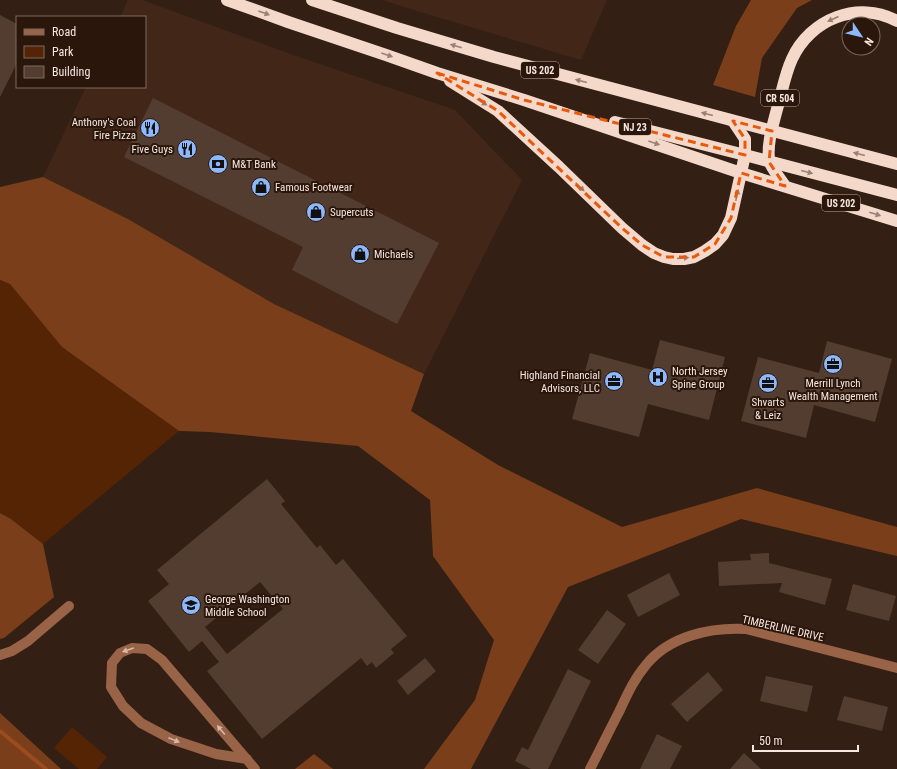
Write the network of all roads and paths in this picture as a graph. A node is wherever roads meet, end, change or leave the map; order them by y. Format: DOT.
graph roads {
  1 [pos="227,0"];
  2 [pos="312,0"];
  3 [pos="897,21"];
  4 [pos="437,73"];
  5 [pos="524,100"];
  6 [pos="733,121"];
  7 [pos="772,131"];
  8 [pos="745,155"];
  9 [pos="769,162"];
  10 [pos="897,164"];
  11 [pos="741,173"];
  12 [pos="785,186"];
  13 [pos="897,195"];
  14 [pos="897,221"];
  15 [pos="69,606"];
  16 [pos="0,655"];
  17 [pos="897,668"];
  18 [pos="247,760"];
  19 [pos="255,769"];
  20 [pos="590,769"];
  1 -- 4 [label="highway, US 202, one-way"];
  6 -- 2 [label="highway, US 202, one-way"];
  3 -- 7 [label="highway, CR 504, one-way"];
  4 -- 5 [label="highway, US 202"];
  4 -- 11 [label="highway, one-way"];
  5 -- 8 [label="highway, NJ 23"];
  5 -- 11 [label="highway, US 202, one-way"];
  6 -- 7 [label="highway, US 202"];
  6 -- 8 [label="highway"];
  7 -- 9 [label="highway, CR 504"];
  10 -- 7 [label="highway, US 202, one-way"];
  8 -- 9 [label="highway, NJ 23"];
  8 -- 11 [label="highway"];
  9 -- 12 [label="highway"];
  9 -- 13 [label="highway, NJ 23, one-way"];
  11 -- 12 [label="highway, US 202"];
  12 -- 14 [label="highway, US 202, one-way"];
  15 -- 16 [label="street"];
  17 -- 20 [label="street, TIMBERLINE DRIVE"];
  18 -- 18 [label="street, one-way"];
  18 -- 19 [label="street"];
}
